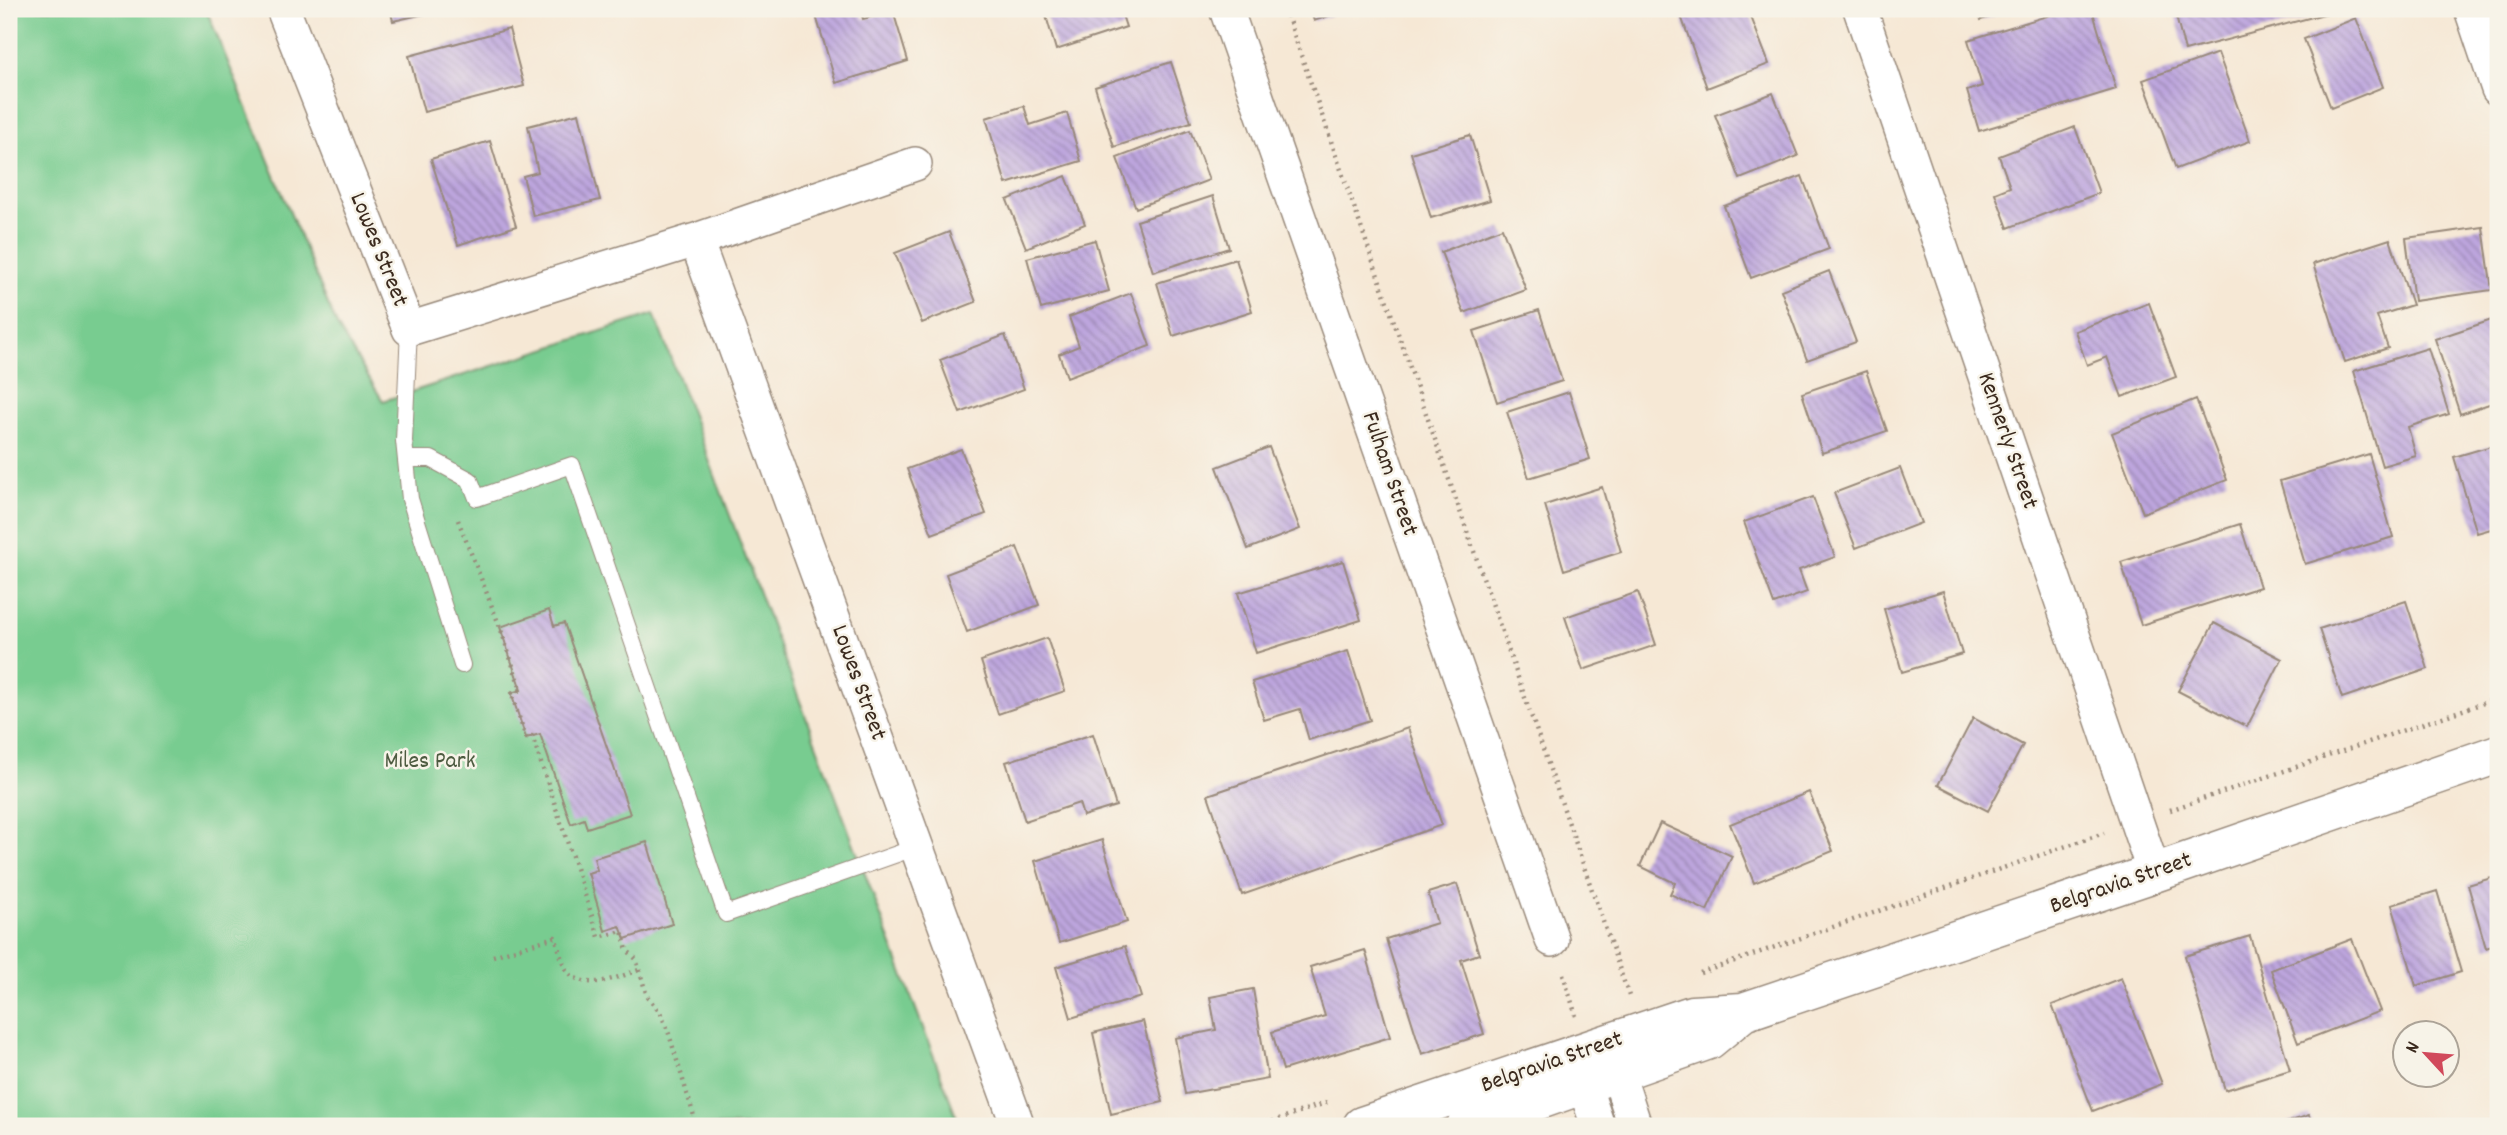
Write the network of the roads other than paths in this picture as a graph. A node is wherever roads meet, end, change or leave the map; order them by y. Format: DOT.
graph roads {
  1 [pos="283,9"];
  2 [pos="1226,9"];
  3 [pos="1860,9"];
  4 [pos="2471,9"];
  5 [pos="2498,89"];
  6 [pos="915,164"];
  7 [pos="696,240"];
  8 [pos="409,329"];
  9 [pos="406,459"];
  10 [pos="462,665"];
  11 [pos="2498,754"];
  12 [pos="917,847"];
  13 [pos="2154,873"];
  14 [pos="1552,940"];
  15 [pos="1596,1065"];
  16 [pos="1018,1126"];
  17 [pos="1362,1126"];
  18 [pos="1466,1126"];
  19 [pos="1598,1126"];
  20 [pos="1635,1126"];
  1 -- 8 [label="street, Lowes Street"];
  2 -- 14 [label="street, Fulham Street"];
  3 -- 13 [label="street, Kennerly Street"];
  4 -- 5 [label="street"];
  6 -- 7 [label="street, Lowes Street"];
  7 -- 8 [label="street, Lowes Street"];
  7 -- 12 [label="street, Lowes Street"];
  8 -- 9 [label="lane"];
  9 -- 10 [label="lane"];
  9 -- 12 [label="lane"];
  11 -- 13 [label="street, Belgravia Street"];
  12 -- 16 [label="street, Lowes Street"];
  13 -- 15 [label="street, Belgravia Street"];
  15 -- 17 [label="street, Belgravia Street"];
  15 -- 18 [label="street, Belgravia Street"];
  15 -- 19 [label="street"];
  15 -- 20 [label="street"];
}
